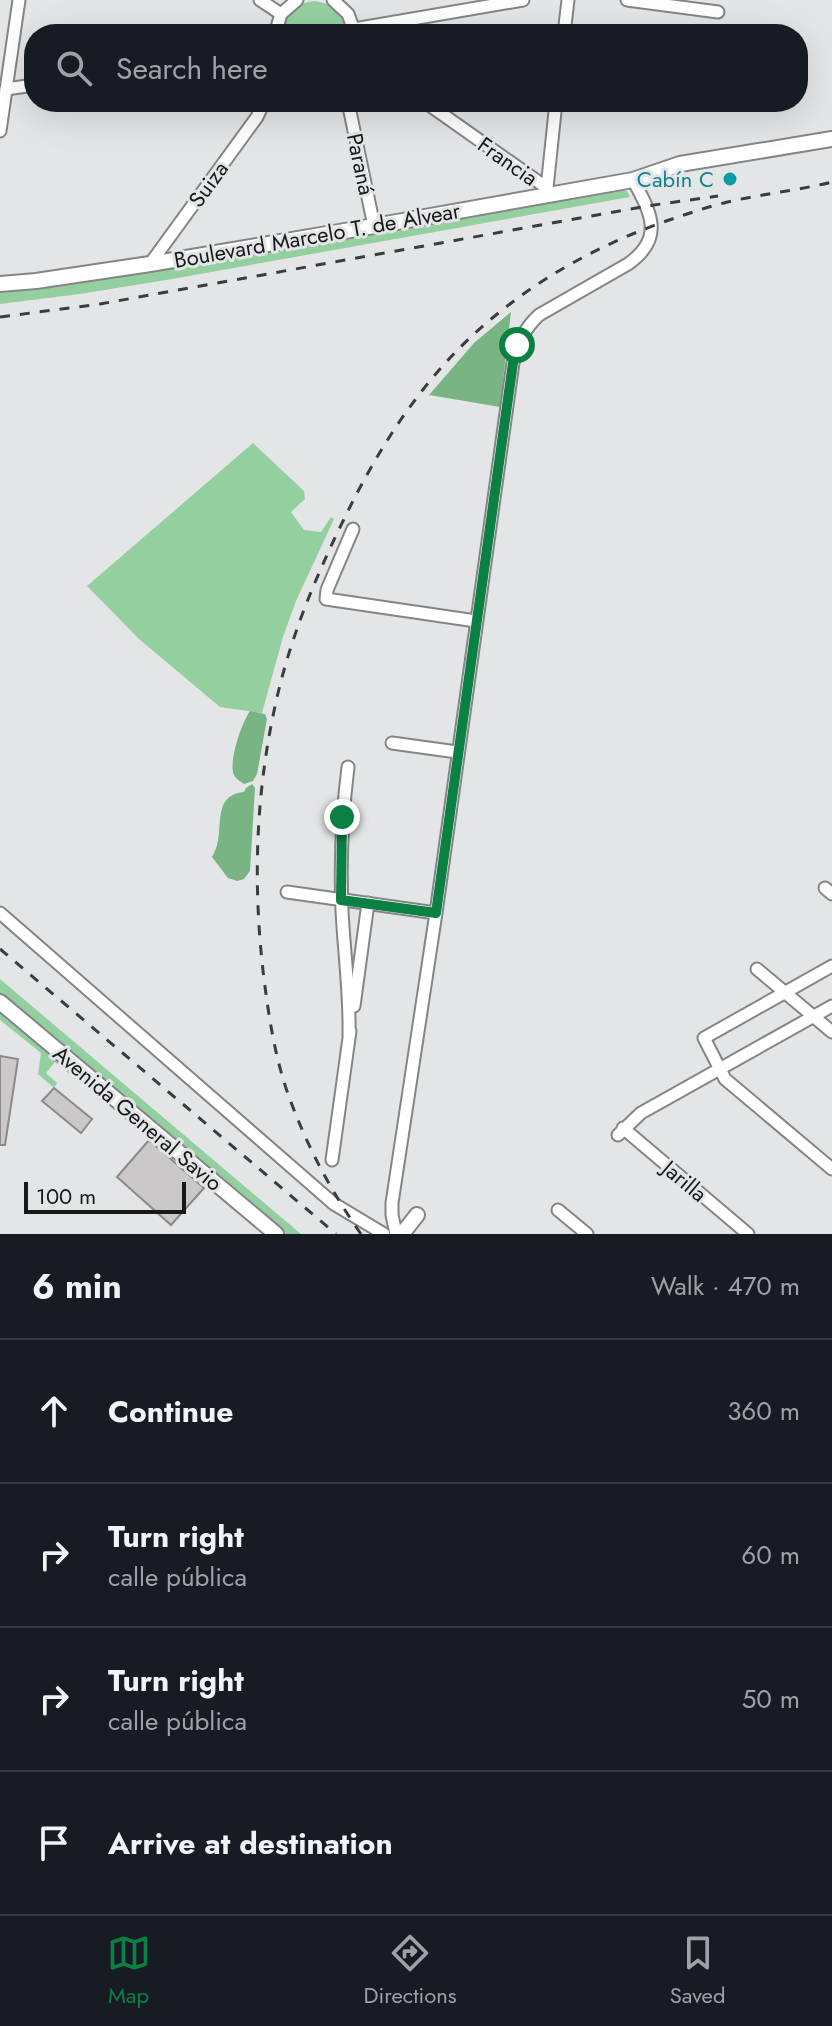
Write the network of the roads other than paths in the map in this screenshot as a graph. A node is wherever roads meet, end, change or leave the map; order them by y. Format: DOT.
graph roads {
  1 [pos="19,0"];
  2 [pos="260,0"];
  3 [pos="297,0"];
  4 [pos="523,0"];
  5 [pos="568,0"];
  6 [pos="627,0"];
  7 [pos="336,1"];
  8 [pos="718,12"];
  9 [pos="281,14"];
  10 [pos="277,24"];
  11 [pos="352,24"];
  12 [pos="393,24"];
  13 [pos="565,24"];
  14 [pos="24,86"];
  15 [pos="6,89"];
  16 [pos="1,112"];
  17 [pos="259,112"];
  18 [pos="350,112"];
  19 [pos="439,112"];
  20 [pos="555,112"];
  21 [pos="0,131"];
  22 [pos="832,139"];
  23 [pos="633,180"];
  24 [pos="547,192"];
  25 [pos="374,226"];
  26 [pos="150,264"];
  27 [pos="0,284"];
  28 [pos="353,529"];
  29 [pos="476,621"];
  30 [pos="392,743"];
  31 [pos="457,752"];
  32 [pos="348,767"];
  33 [pos="287,892"];
  34 [pos="341,900"];
  35 [pos="368,903"];
  36 [pos="0,913"];
  37 [pos="436,913"];
  38 [pos="832,966"];
  39 [pos="757,969"];
  40 [pos="785,992"];
  41 [pos="0,1002"];
  42 [pos="832,1006"];
  43 [pos="813,1017"];
  44 [pos="832,1032"];
  45 [pos="349,1035"];
  46 [pos="719,1069"];
  47 [pos="332,1160"];
  48 [pos="832,1169"];
  49 [pos="558,1210"];
  50 [pos="417,1215"];
  51 [pos="276,1234"];
  52 [pos="384,1234"];
  53 [pos="396,1234"];
  54 [pos="402,1234"];
  55 [pos="587,1234"];
  56 [pos="748,1234"];
  1 -- 15 [label="street"];
  2 -- 9 [label="street"];
  3 -- 9 [label="street"];
  4 -- 12 [label="street"];
  5 -- 13 [label="street"];
  6 -- 8 [label="street"];
  7 -- 11 [label="street"];
  9 -- 10 [label="street"];
  14 -- 15 [label="street"];
  15 -- 16 [label="street"];
  16 -- 21 [label="street"];
  17 -- 26 [label="street, Suiza"];
  18 -- 25 [label="street, Paraná"];
  19 -- 24 [label="street, Francia"];
  20 -- 24 [label="street"];
  22 -- 23 [label="main road, Boulevard Marcelo T. de Alvear"];
  23 -- 24 [label="main road, Boulevard Marcelo T. de Alvear"];
  23 -- 29 [label="street"];
  24 -- 25 [label="main road, Boulevard Marcelo T. de Alvear"];
  25 -- 26 [label="main road, Boulevard Marcelo T. de Alvear"];
  26 -- 27 [label="main road, Boulevard Marcelo T. de Alvear"];
  28 -- 29 [label="street"];
  29 -- 31 [label="street"];
  30 -- 31 [label="street"];
  31 -- 37 [label="street"];
  32 -- 34 [label="street"];
  33 -- 34 [label="street"];
  34 -- 35 [label="street"];
  34 -- 45 [label="street"];
  35 -- 37 [label="street"];
  35 -- 45 [label="street"];
  36 -- 52 [label="street"];
  37 -- 53 [label="street"];
  38 -- 40 [label="street"];
  39 -- 40 [label="street"];
  40 -- 43 [label="street"];
  40 -- 46 [label="street"];
  41 -- 51 [label="main road, Avenida General Savio"];
  42 -- 43 [label="street"];
  43 -- 44 [label="street"];
  43 -- 46 [label="street"];
  45 -- 47 [label="street"];
  46 -- 48 [label="street"];
  46 -- 56 [label="street, Jarilla"];
  49 -- 55 [label="street"];
  50 -- 54 [label="main road"];
}
